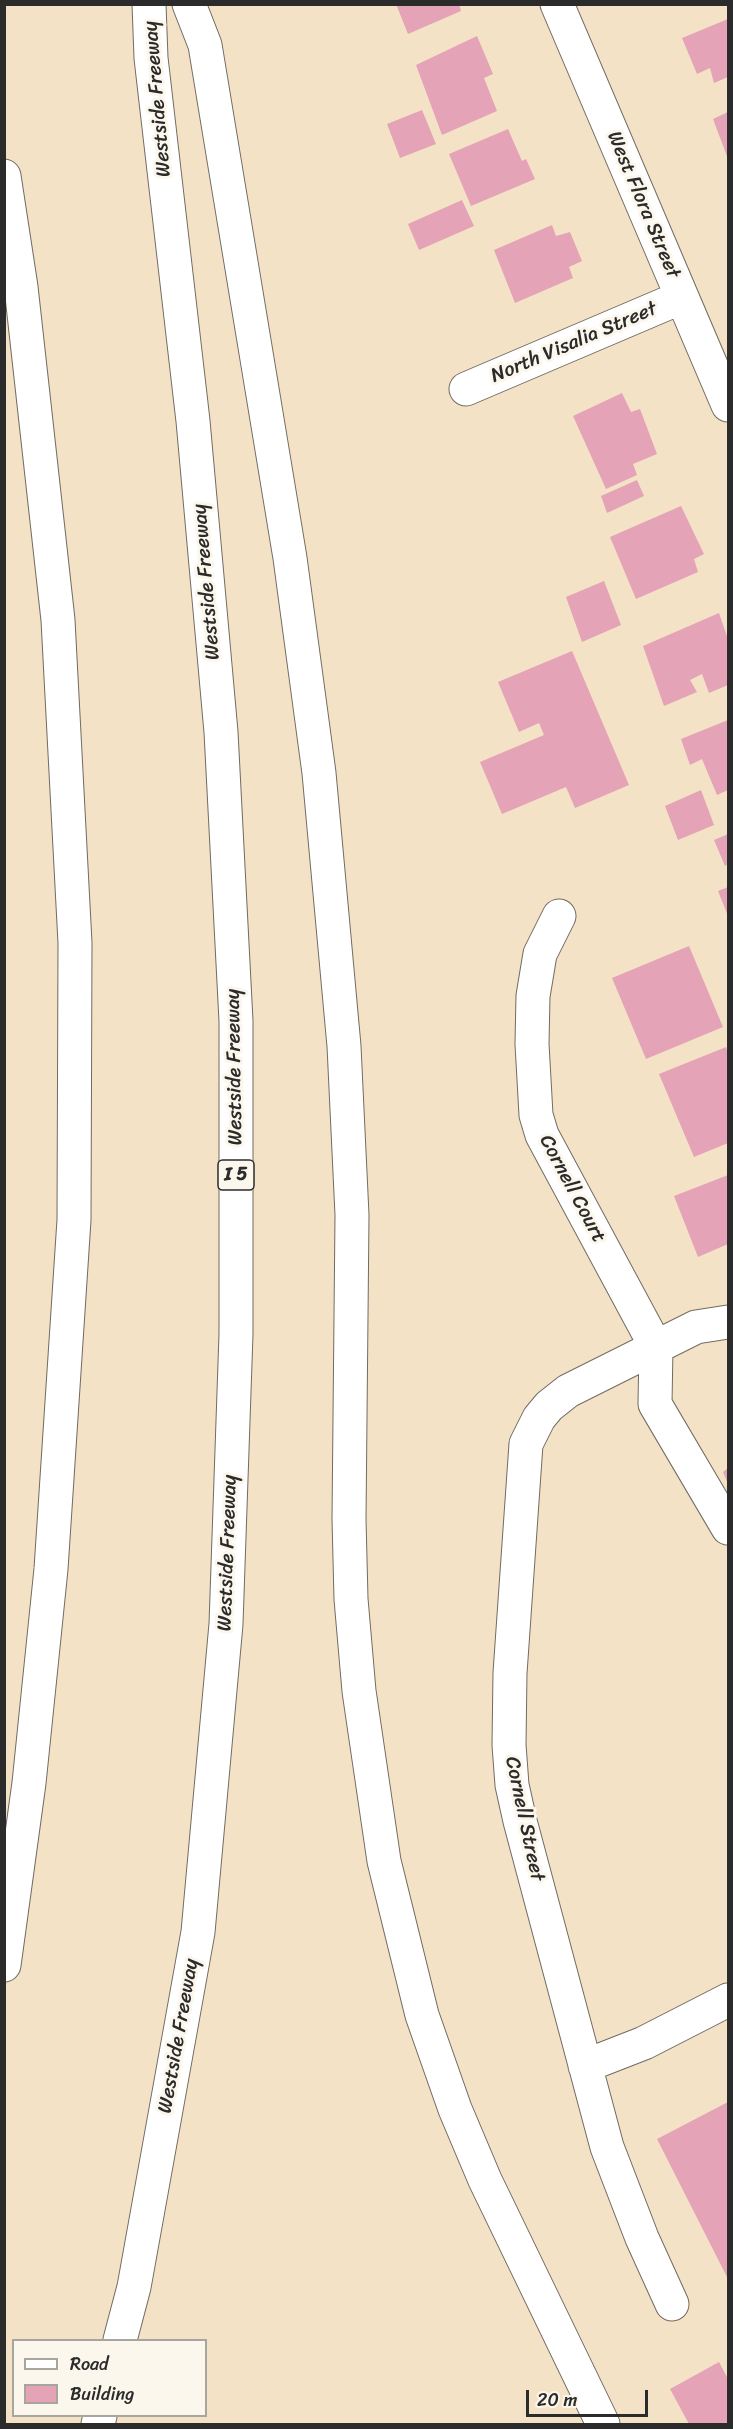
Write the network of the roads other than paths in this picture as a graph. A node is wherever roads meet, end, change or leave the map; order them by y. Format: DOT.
graph roads {
  1 [pos="149,4"];
  2 [pos="189,4"];
  3 [pos="557,4"];
  4 [pos="4,176"];
  5 [pos="682,297"];
  6 [pos="466,388"];
  7 [pos="729,405"];
  8 [pos="559,916"];
  9 [pos="729,1322"];
  10 [pos="656,1347"];
  11 [pos="729,1528"];
  12 [pos="4,1965"];
  13 [pos="729,2000"];
  14 [pos="585,2066"];
  15 [pos="672,2304"];
  16 [pos="120,2339"];
  17 [pos="603,2424"];
  1 -- 16 [label="main road, Westside Freeway / I 5"];
  2 -- 17 [label="main road"];
  3 -- 5 [label="main road, West Flora Street"];
  4 -- 12 [label="main road"];
  5 -- 6 [label="main road, North Visalia Street"];
  5 -- 7 [label="main road, West Flora Street"];
  8 -- 10 [label="main road, Cornell Court"];
  9 -- 10 [label="main road, Cornell Street"];
  10 -- 11 [label="main road"];
  10 -- 14 [label="main road, Cornell Street"];
  13 -- 14 [label="main road"];
  14 -- 15 [label="main road, Cornell Street"];
}
